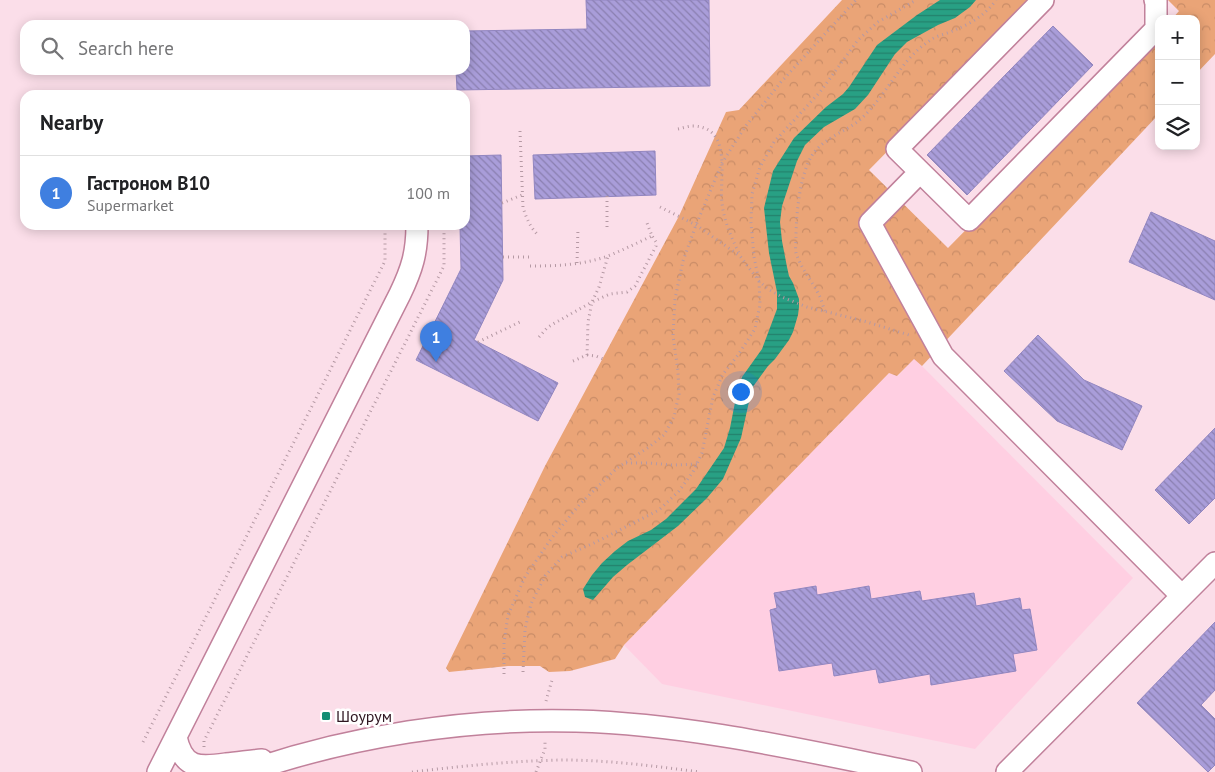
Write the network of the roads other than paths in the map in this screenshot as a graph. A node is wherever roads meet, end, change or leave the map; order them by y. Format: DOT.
graph roads {
  1 [pos="1043,0"];
  2 [pos="1155,0"];
  3 [pos="920,172"];
  4 [pos="417,230"];
  5 [pos="1215,563"];
  6 [pos="1182,596"];
  7 [pos="176,737"];
  8 [pos="302,755"];
  9 [pos="158,772"];
  10 [pos="246,772"];
  11 [pos="911,772"];
  12 [pos="1007,772"];
  1 -- 3 [label="street"];
  2 -- 3 [label="street"];
  3 -- 6 [label="street"];
  4 -- 7 [label="street"];
  5 -- 6 [label="street"];
  6 -- 12 [label="street"];
  7 -- 8 [label="street"];
  7 -- 9 [label="street"];
  8 -- 10 [label="street"];
  8 -- 11 [label="street"];
}
